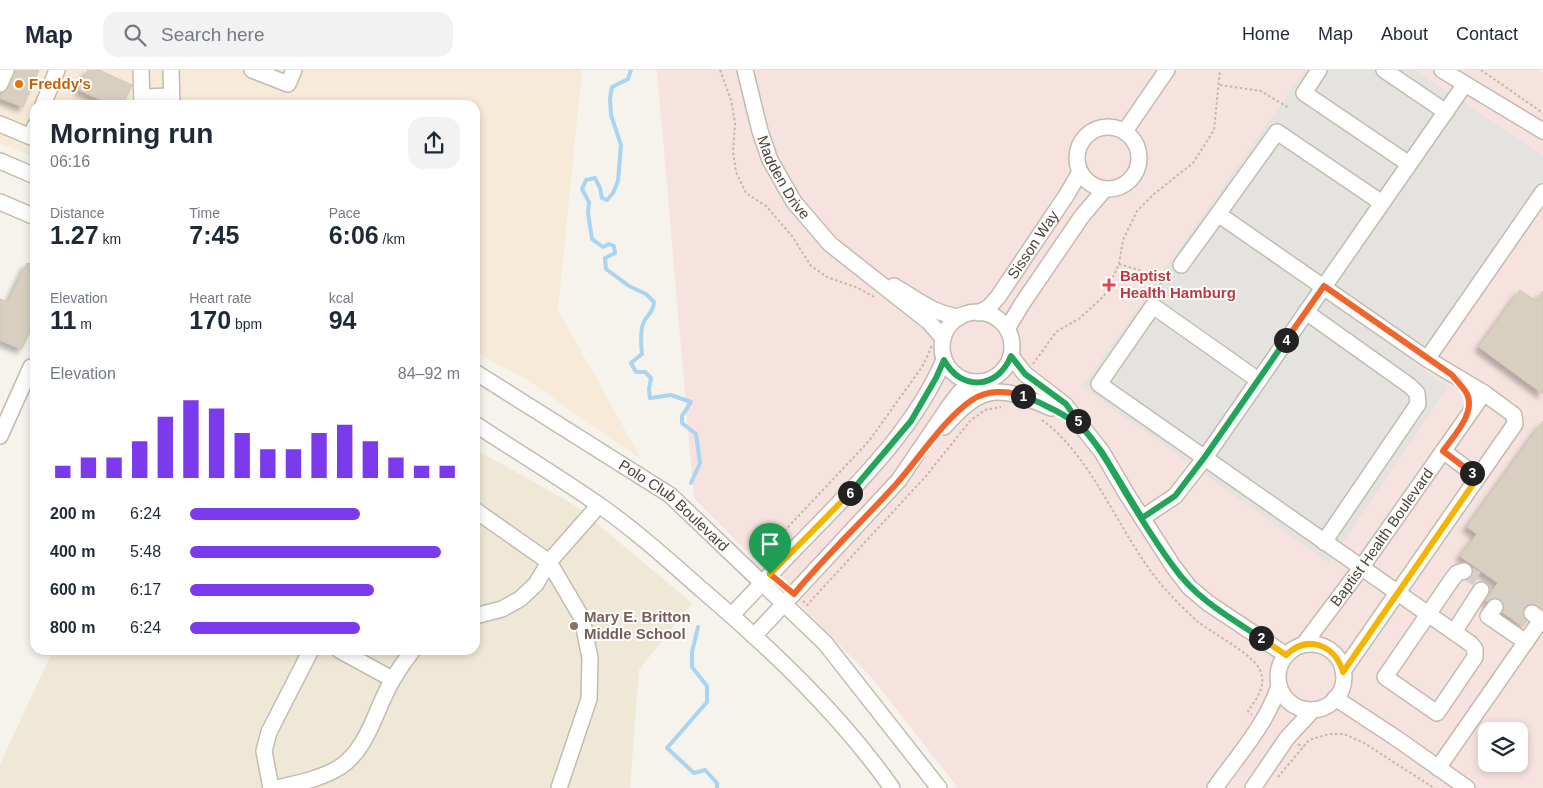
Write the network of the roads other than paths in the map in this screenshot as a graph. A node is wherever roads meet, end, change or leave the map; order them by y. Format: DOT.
graph roads {
  1 [pos="6,70"];
  2 [pos="58,70"];
  3 [pos="141,70"];
  4 [pos="171,70"];
  5 [pos="255,70"];
  6 [pos="294,70"];
  7 [pos="745,70"];
  8 [pos="1167,70"];
  9 [pos="1319,70"];
  10 [pos="1384,70"];
  11 [pos="1442,70"];
  12 [pos="0,84"];
  13 [pos="1465,84"];
  14 [pos="46,100"];
  15 [pos="143,100"];
  16 [pos="172,100"];
  17 [pos="1446,112"];
  18 [pos="0,124"];
  19 [pos="1543,131"];
  20 [pos="1125,132"];
  21 [pos="30,133"];
  22 [pos="0,161"];
  23 [pos="1409,164"];
  24 [pos="1080,172"];
  25 [pos="30,174"];
  26 [pos="1105,189"];
  27 [pos="1543,192"];
  28 [pos="0,202"];
  29 [pos="1382,203"];
  30 [pos="1218,214"];
  31 [pos="30,215"];
  32 [pos="856,264"];
  33 [pos="1181,265"];
  34 [pos="1324,286"];
  35 [pos="1306,312"];
  36 [pos="980,313"];
  37 [pos="960,317"];
  38 [pos="1007,329"];
  39 [pos="937,340"];
  40 [pos="1011,356"];
  41 [pos="1427,359"];
  42 [pos="944,360"];
  43 [pos="30,369"];
  44 [pos="480,375"];
  45 [pos="1452,375"];
  46 [pos="996,377"];
  47 [pos="1258,380"];
  48 [pos="973,382"];
  49 [pos="1484,393"];
  50 [pos="1047,414"];
  51 [pos="1466,418"];
  52 [pos="480,427"];
  53 [pos="1084,430"];
  54 [pos="0,436"];
  55 [pos="1443,451"];
  56 [pos="1204,458"];
  57 [pos="1478,477"];
  58 [pos="899,480"];
  59 [pos="599,505"];
  60 [pos="480,514"];
  61 [pos="1142,518"];
  62 [pos="1324,542"];
  63 [pos="549,562"];
  64 [pos="1361,568"];
  65 [pos="1464,571"];
  66 [pos="766,579"];
  67 [pos="1481,590"];
  68 [pos="1398,593"];
  69 [pos="789,599"];
  70 [pos="1495,607"];
  71 [pos="1532,613"];
  72 [pos="480,615"];
  73 [pos="732,615"];
  74 [pos="1428,615"];
  75 [pos="1454,632"];
  76 [pos="754,636"];
  77 [pos="1526,642"];
  78 [pos="1304,644"];
  79 [pos="308,655"];
  80 [pos="347,655"];
  81 [pos="409,655"];
  82 [pos="1286,655"];
  83 [pos="1343,672"];
  84 [pos="392,679"];
  85 [pos="1279,686"];
  86 [pos="1336,698"];
  87 [pos="1313,710"];
  88 [pos="1438,768"];
  89 [pos="271,788"];
  90 [pos="277,788"];
  91 [pos="559,788"];
  92 [pos="892,788"];
  93 [pos="939,788"];
  94 [pos="1215,788"];
  95 [pos="1253,788"];
  96 [pos="1467,788"];
  1 -- 12 [label="street"];
  2 -- 14 [label="street"];
  3 -- 15 [label="street"];
  4 -- 16 [label="street"];
  5 -- 6 [label="street"];
  7 -- 32 [label="street, Madden Drive"];
  8 -- 20 [label="street"];
  9 -- 23 [label="street"];
  10 -- 17 [label="street"];
  11 -- 13 [label="street"];
  13 -- 17 [label="street"];
  13 -- 19 [label="street"];
  17 -- 23 [label="street"];
  18 -- 21 [label="street"];
  20 -- 24 [label="street"];
  20 -- 26 [label="street"];
  22 -- 25 [label="street"];
  23 -- 29 [label="street"];
  24 -- 26 [label="street"];
  24 -- 36 [label="street, Sisson Way"];
  26 -- 38 [label="street, Sisson Way"];
  27 -- 41 [label="street"];
  28 -- 31 [label="street"];
  29 -- 30 [label="street"];
  29 -- 34 [label="street"];
  30 -- 33 [label="street"];
  30 -- 34 [label="street"];
  32 -- 37 [label="street, Madden Drive"];
  32 -- 39 [label="street, Madden Drive"];
  34 -- 35 [label="street"];
  34 -- 41 [label="street"];
  35 -- 47 [label="street"];
  35 -- 62 [label="street"];
  36 -- 37 [label="street"];
  36 -- 38 [label="street"];
  37 -- 39 [label="street"];
  38 -- 40 [label="street"];
  39 -- 42 [label="street"];
  40 -- 46 [label="street"];
  40 -- 53 [label="street"];
  41 -- 45 [label="street"];
  42 -- 48 [label="street"];
  42 -- 66 [label="street"];
  43 -- 54 [label="street"];
  44 -- 66 [label="street, Polo Club Boulevard"];
  45 -- 49 [label="street"];
  45 -- 51 [label="street"];
  46 -- 48 [label="street"];
  46 -- 50 [label="street"];
  47 -- 56 [label="street"];
  47 -- 56 [label="street"];
  48 -- 58 [label="street"];
  49 -- 51 [label="street, Baptist Health Boulevard"];
  49 -- 57 [label="street"];
  50 -- 53 [label="street"];
  50 -- 58 [label="street"];
  51 -- 55 [label="street, Baptist Health Boulevard"];
  52 -- 59 [label="street"];
  53 -- 61 [label="street"];
  55 -- 57 [label="street"];
  55 -- 64 [label="street, Baptist Health Boulevard"];
  56 -- 61 [label="street"];
  56 -- 62 [label="street"];
  57 -- 68 [label="street"];
  58 -- 69 [label="street"];
  59 -- 63 [label="street"];
  59 -- 73 [label="street"];
  60 -- 63 [label="street"];
  61 -- 82 [label="street"];
  62 -- 64 [label="street"];
  63 -- 72 [label="street"];
  63 -- 91 [label="street"];
  64 -- 68 [label="street"];
  64 -- 78 [label="street, Baptist Health Boulevard"];
  65 -- 74 [label="street"];
  66 -- 69 [label="street, Polo Club Boulevard"];
  66 -- 73 [label="street"];
  67 -- 75 [label="street"];
  68 -- 74 [label="street"];
  68 -- 83 [label="street"];
  69 -- 76 [label="street"];
  69 -- 93 [label="street, Polo Club Boulevard"];
  70 -- 77 [label="street"];
  71 -- 77 [label="street"];
  73 -- 76 [label="street"];
  74 -- 75 [label="street"];
  74 -- 75 [label="street"];
  76 -- 92 [label="street"];
  77 -- 88 [label="street"];
  78 -- 82 [label="street"];
  78 -- 83 [label="street"];
  79 -- 89 [label="street"];
  80 -- 84 [label="street"];
  81 -- 84 [label="street"];
  82 -- 85 [label="street"];
  83 -- 86 [label="street"];
  84 -- 90 [label="street"];
  85 -- 87 [label="street"];
  85 -- 94 [label="street"];
  86 -- 87 [label="street"];
  86 -- 88 [label="street"];
  87 -- 95 [label="street"];
  88 -- 96 [label="street"];
}
